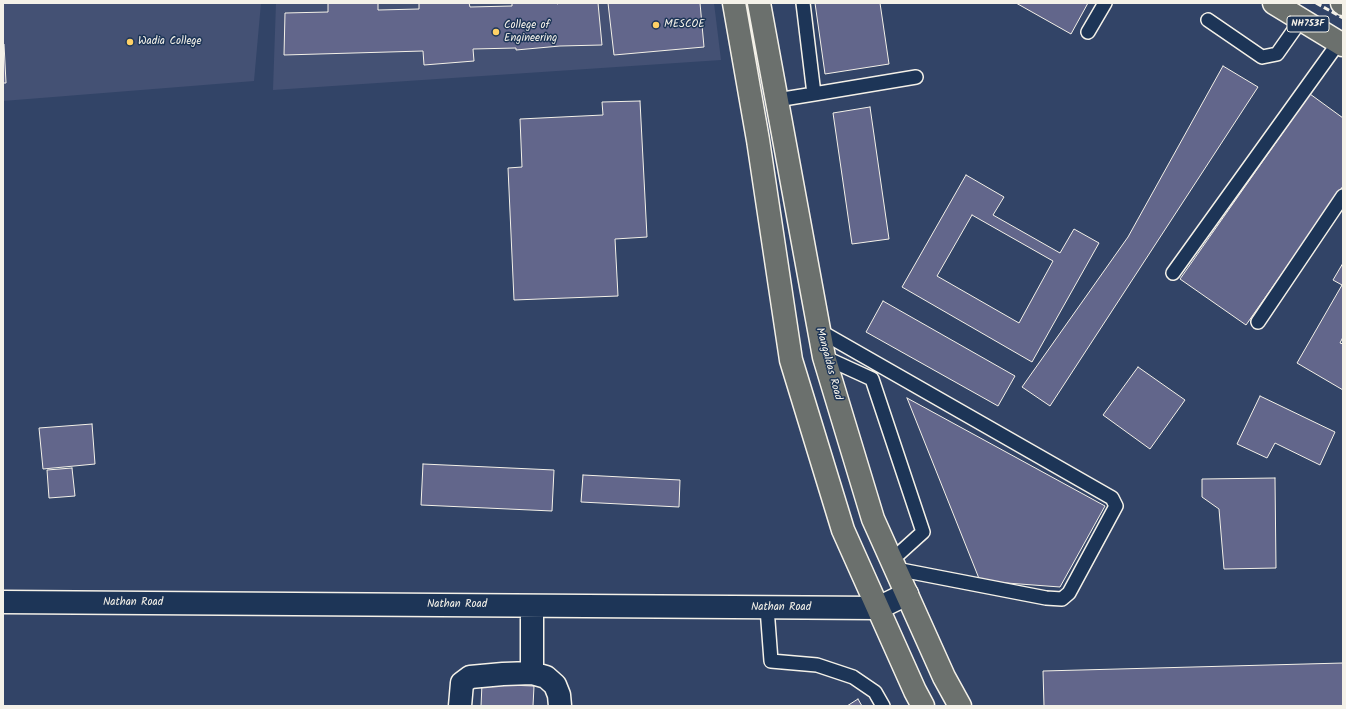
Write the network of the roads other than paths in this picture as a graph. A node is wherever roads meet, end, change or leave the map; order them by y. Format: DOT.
graph roads {
  1 [pos="734,3"];
  2 [pos="759,3"];
  3 [pos="803,3"];
  4 [pos="1104,3"];
  5 [pos="1274,3"];
  6 [pos="1208,20"];
  7 [pos="1301,20"];
  8 [pos="1088,32"];
  9 [pos="1341,43"];
  10 [pos="916,77"];
  11 [pos="814,94"];
  12 [pos="777,100"];
  13 [pos="1343,196"];
  14 [pos="1173,273"];
  15 [pos="1258,322"];
  16 [pos="818,330"];
  17 [pos="824,357"];
  18 [pos="894,564"];
  19 [pos="907,594"];
  20 [pos="3,602"];
  21 [pos="532,606"];
  22 [pos="767,608"];
  23 [pos="878,608"];
  24 [pos="532,673"];
  25 [pos="460,706"];
  26 [pos="560,706"];
  27 [pos="883,706"];
  28 [pos="924,706"];
  29 [pos="960,706"];
  1 -- 23 [label="main road"];
  2 -- 12 [label="main road, Mangaldas Road"];
  3 -- 11 [label="lane"];
  4 -- 8 [label="lane"];
  5 -- 7 [label="main road, NH753F"];
  6 -- 7 [label="lane"];
  7 -- 9 [label="main road, NH753F"];
  9 -- 14 [label="lane"];
  10 -- 11 [label="lane"];
  11 -- 12 [label="lane"];
  12 -- 16 [label="main road, Mangaldas Road"];
  13 -- 15 [label="lane"];
  16 -- 17 [label="main road, Mangaldas Road"];
  16 -- 18 [label="lane"];
  17 -- 18 [label="main road, Mangaldas Road"];
  17 -- 18 [label="lane"];
  18 -- 19 [label="main road, Mangaldas Road"];
  19 -- 23 [label="street, Nathan Road"];
  19 -- 29 [label="main road, Mangaldas Road"];
  20 -- 21 [label="street, Nathan Road"];
  21 -- 22 [label="street, Nathan Road"];
  21 -- 24 [label="street"];
  22 -- 23 [label="street, Nathan Road"];
  22 -- 27 [label="lane"];
  23 -- 28 [label="main road"];
  24 -- 25 [label="street"];
  24 -- 26 [label="street"];
}
